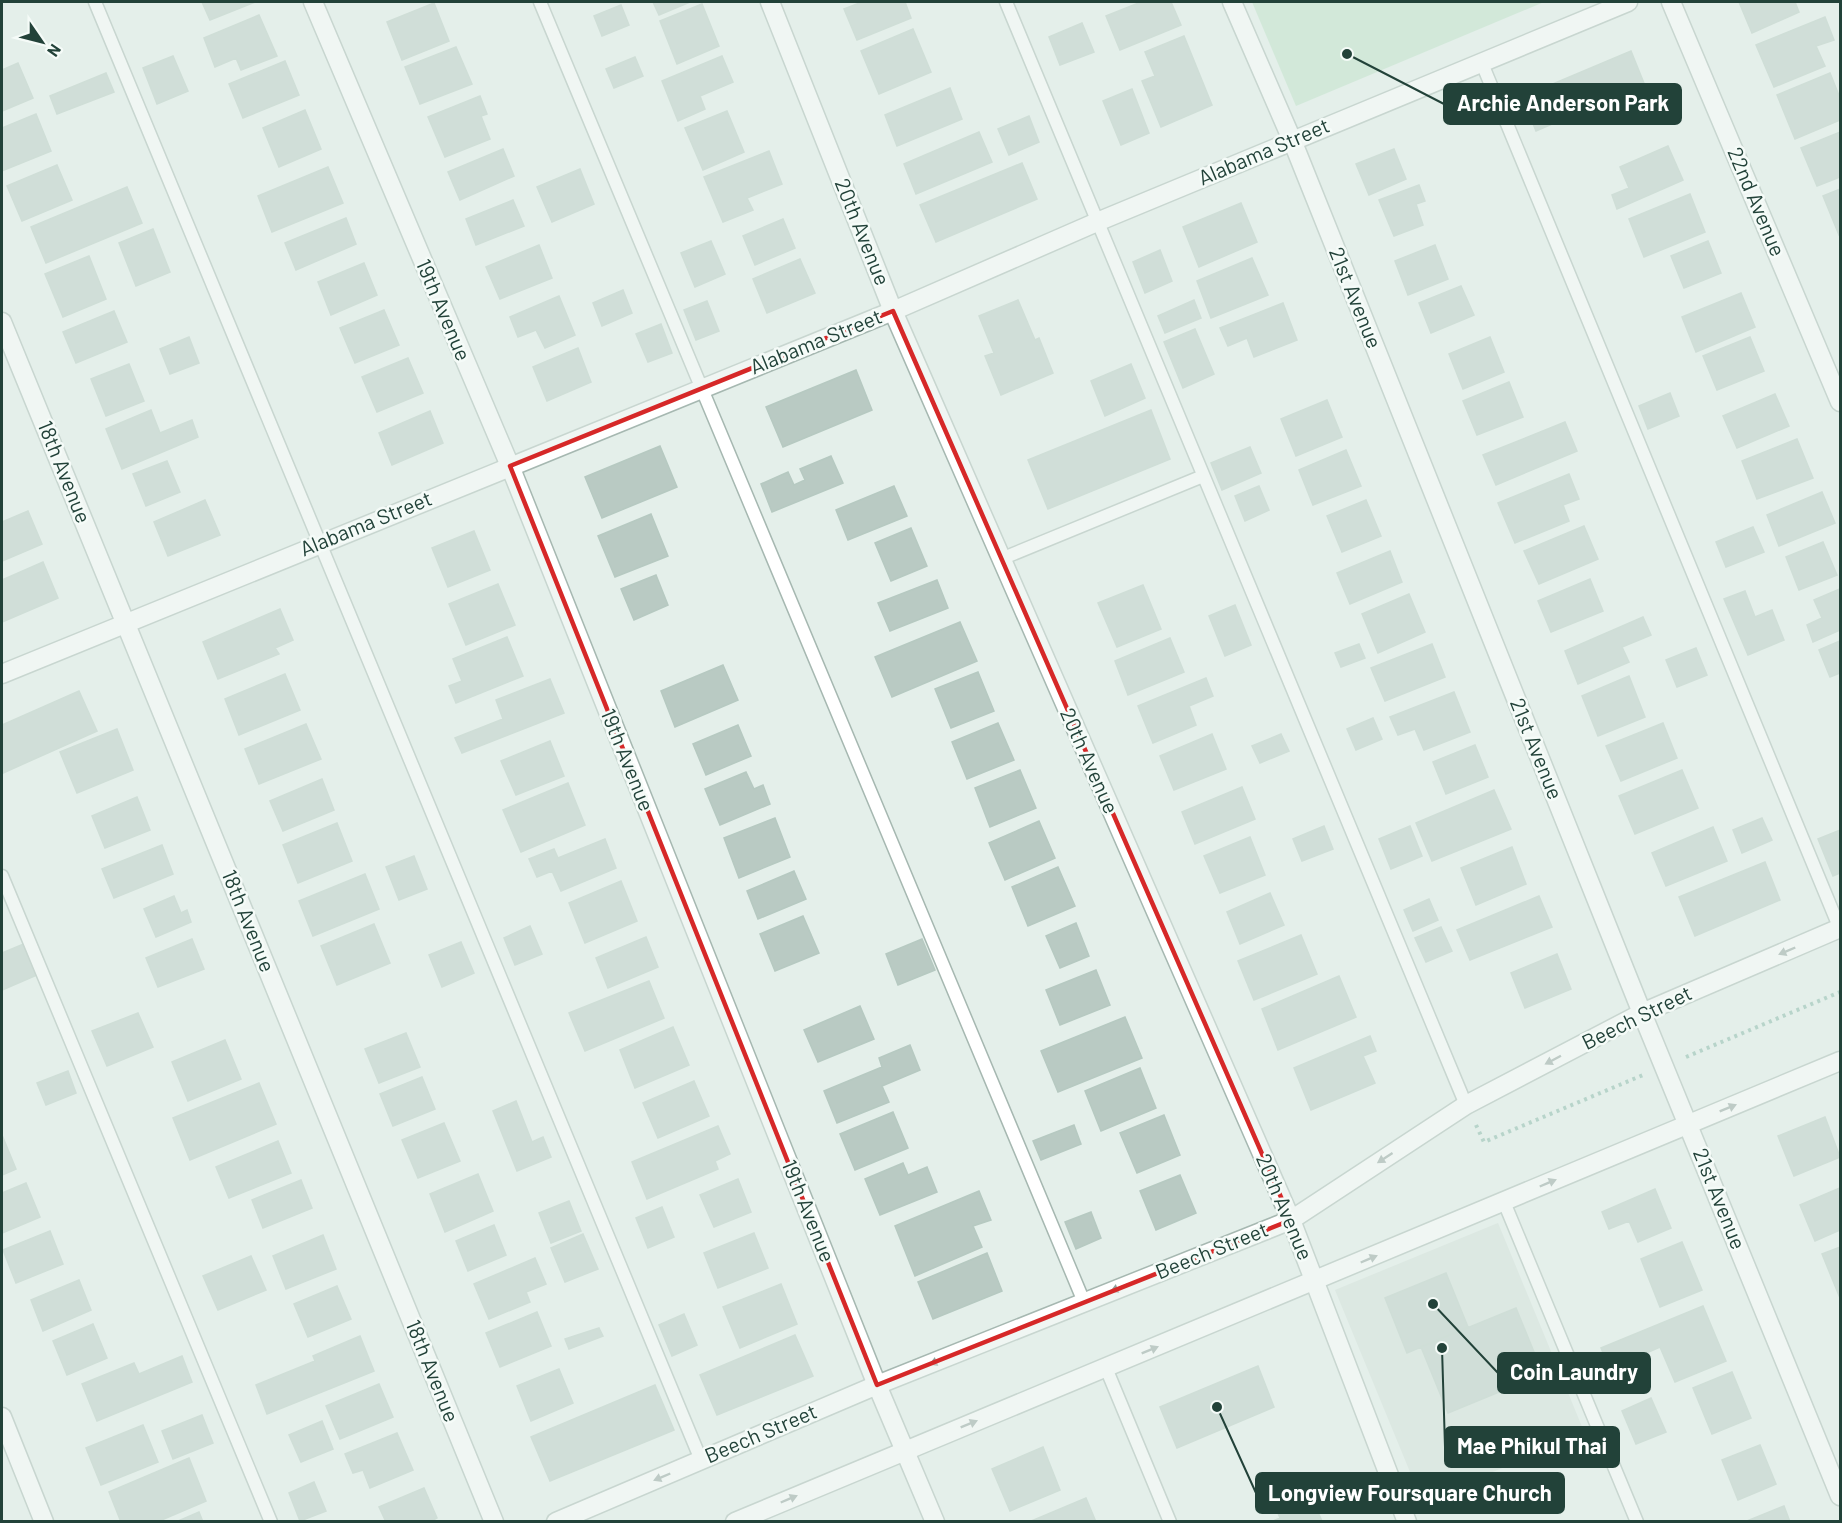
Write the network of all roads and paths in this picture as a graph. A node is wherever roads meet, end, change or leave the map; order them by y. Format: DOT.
graph roads {
  1 [pos="95,2"];
  2 [pos="313,2"];
  3 [pos="540,2"];
  4 [pos="770,2"];
  5 [pos="1006,2"];
  6 [pos="1233,2"];
  7 [pos="1628,2"];
  8 [pos="1671,2"];
  9 [pos="1481,61"];
  10 [pos="1292,140"];
  11 [pos="1097,222"];
  12 [pos="893,311"];
  13 [pos="2,322"];
  14 [pos="700,389"];
  15 [pos="1840,402"];
  16 [pos="510,466"];
  17 [pos="1203,476"];
  18 [pos="321,542"];
  19 [pos="1001,560"];
  20 [pos="126,622"];
  21 [pos="2,674"];
  22 [pos="2,876"];
  23 [pos="1840,928"];
  24 [pos="1642,1013"];
  25 [pos="1840,1061"];
  26 [pos="1466,1105"];
  27 [pos="1688,1125"];
  28 [pos="1504,1202"];
  29 [pos="1290,1220"];
  30 [pos="1315,1282"];
  31 [pos="1084,1302"];
  32 [pos="1106,1368"];
  33 [pos="877,1385"];
  34 [pos="2,1417"];
  35 [pos="905,1451"];
  36 [pos="701,1460"];
  37 [pos="1840,1496"];
  38 [pos="44,1521"];
  39 [pos="271,1521"];
  40 [pos="494,1521"];
  41 [pos="556,1521"];
  42 [pos="735,1521"];
  43 [pos="935,1521"];
  44 [pos="1170,1521"];
  45 [pos="1407,1521"];
  46 [pos="1637,1521"];
  1 -- 18 [label="lane"];
  2 -- 16 [label="street, 19th Avenue"];
  3 -- 14 [label="lane"];
  4 -- 12 [label="street, 20th Avenue"];
  5 -- 11 [label="lane"];
  6 -- 10 [label="street, 21st Avenue"];
  7 -- 9 [label="street, Alabama Street"];
  8 -- 15 [label="street, 22nd Avenue"];
  9 -- 10 [label="street, Alabama Street"];
  9 -- 23 [label="lane"];
  10 -- 11 [label="street, Alabama Street"];
  10 -- 24 [label="street, 21st Avenue"];
  11 -- 12 [label="street, Alabama Street"];
  11 -- 17 [label="lane"];
  12 -- 14 [label="street, Alabama Street"];
  12 -- 19 [label="street, 20th Avenue"];
  13 -- 20 [label="street, 18th Avenue"];
  14 -- 16 [label="street, Alabama Street"];
  14 -- 31 [label="lane"];
  16 -- 18 [label="street, Alabama Street"];
  16 -- 33 [label="street, 19th Avenue"];
  17 -- 19 [label="lane"];
  17 -- 26 [label="lane"];
  18 -- 20 [label="street, Alabama Street"];
  18 -- 36 [label="lane"];
  19 -- 29 [label="street, 20th Avenue"];
  20 -- 21 [label="street, Alabama Street"];
  20 -- 40 [label="street, 18th Avenue"];
  22 -- 39 [label="lane"];
  23 -- 24 [label="street, Beech Street, one-way"];
  24 -- 26 [label="street, Beech Street, one-way"];
  24 -- 27 [label="street, 21st Avenue"];
  27 -- 25 [label="street, one-way"];
  26 -- 29 [label="street, Beech Street, one-way"];
  28 -- 27 [label="street, one-way"];
  27 -- 37 [label="street, 21st Avenue"];
  30 -- 28 [label="street, one-way"];
  28 -- 46 [label="lane"];
  29 -- 30 [label="street, 20th Avenue"];
  29 -- 31 [label="street, Beech Street, one-way"];
  32 -- 30 [label="street, one-way"];
  30 -- 45 [label="street, 20th Avenue"];
  31 -- 33 [label="street, Beech Street, one-way"];
  35 -- 32 [label="street, one-way"];
  32 -- 44 [label="lane"];
  33 -- 35 [label="street, 19th Avenue"];
  33 -- 36 [label="street, Beech Street"];
  34 -- 38 [label="street"];
  42 -- 35 [label="street, one-way"];
  35 -- 43 [label="street, 19th Avenue"];
  36 -- 41 [label="street, Beech Street, one-way"];
}
